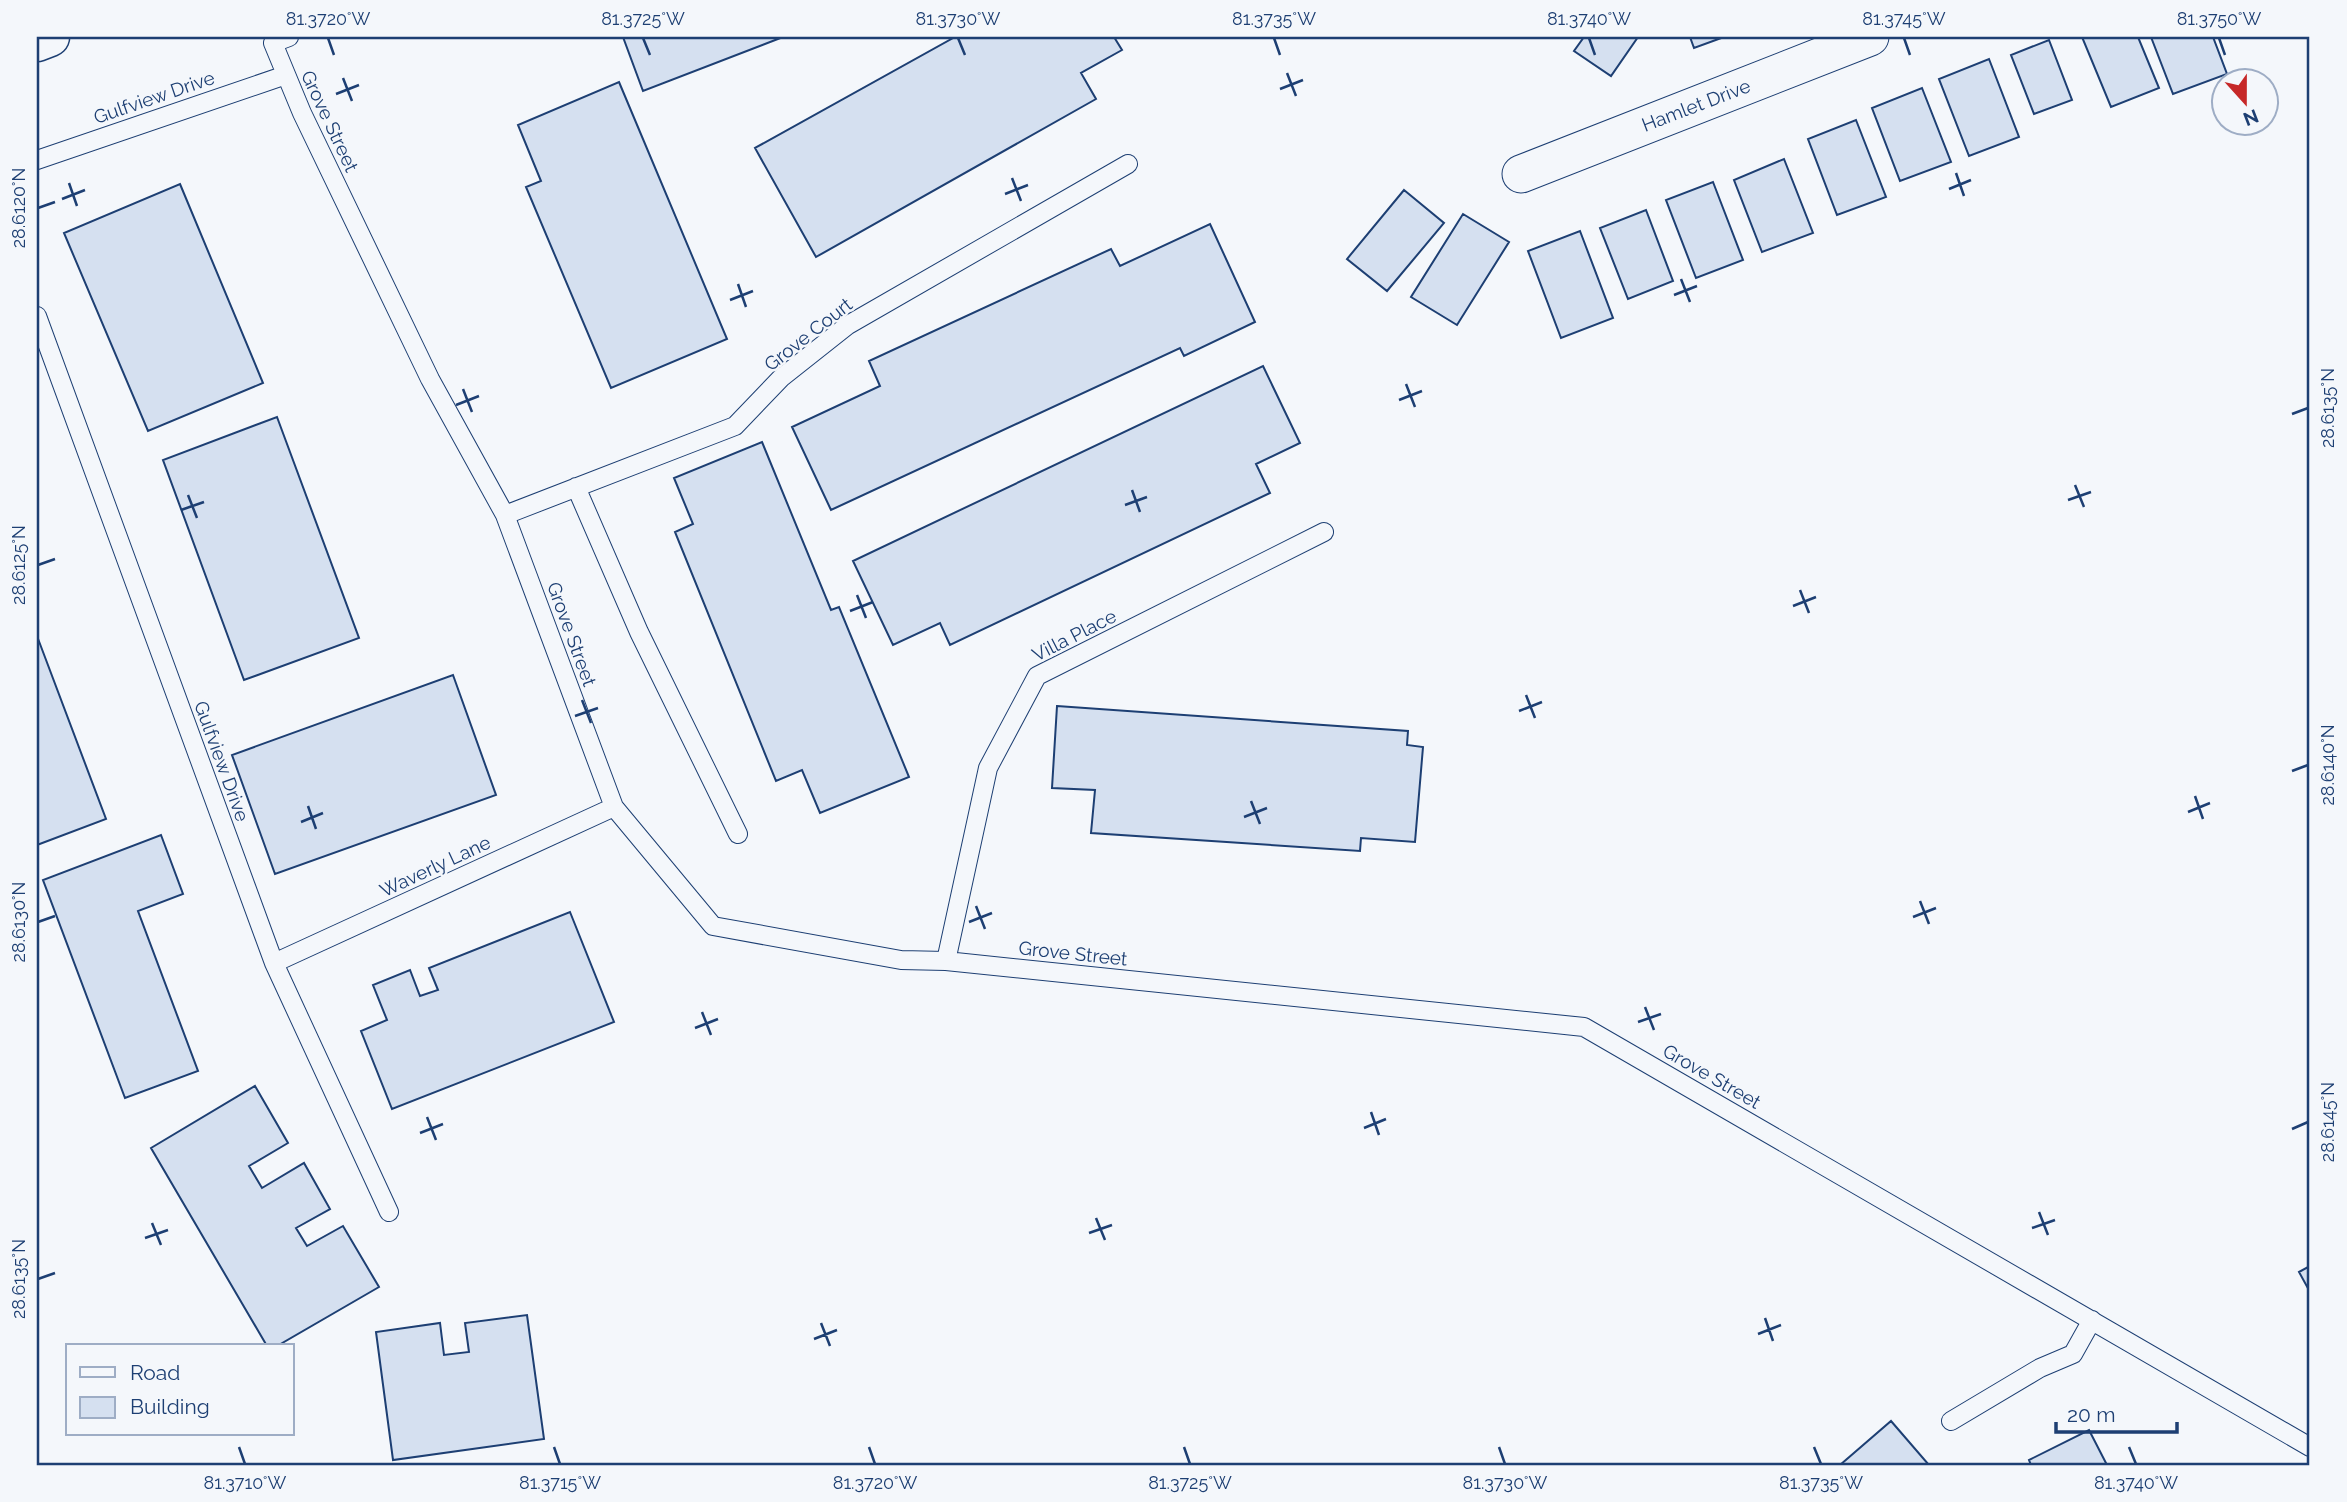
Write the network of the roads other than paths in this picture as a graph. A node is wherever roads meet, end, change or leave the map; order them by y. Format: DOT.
graph roads {
  1 [pos="51,37"];
  2 [pos="1870,37"];
  3 [pos="281,40"];
  4 [pos="37,42"];
  5 [pos="286,75"];
  6 [pos="37,160"];
  7 [pos="1128,164"];
  8 [pos="1521,174"];
  9 [pos="37,316"];
  10 [pos="576,487"];
  11 [pos="505,515"];
  12 [pos="1324,532"];
  13 [pos="614,807"];
  14 [pos="738,834"];
  15 [pos="946,961"];
  16 [pos="274,964"];
  17 [pos="389,1212"];
  18 [pos="2092,1320"];
  19 [pos="1951,1421"];
  20 [pos="2310,1447"];
  1 -- 4 [label="street"];
  2 -- 8 [label="street, Hamlet Drive"];
  3 -- 5 [label="lane, Grove Street"];
  5 -- 6 [label="lane, Gulfview Drive"];
  5 -- 11 [label="lane, Grove Street"];
  7 -- 10 [label="lane, Grove Court"];
  9 -- 16 [label="lane, Gulfview Drive"];
  10 -- 11 [label="lane, Grove Court"];
  10 -- 14 [label="lane"];
  11 -- 13 [label="lane, Grove Street"];
  12 -- 15 [label="lane, Villa Place"];
  13 -- 15 [label="lane, Grove Street"];
  13 -- 16 [label="lane, Waverly Lane"];
  15 -- 18 [label="lane, Grove Street"];
  16 -- 17 [label="lane, Gulfview Drive"];
  18 -- 19 [label="lane"];
  18 -- 20 [label="lane, Grove Street"];
}
